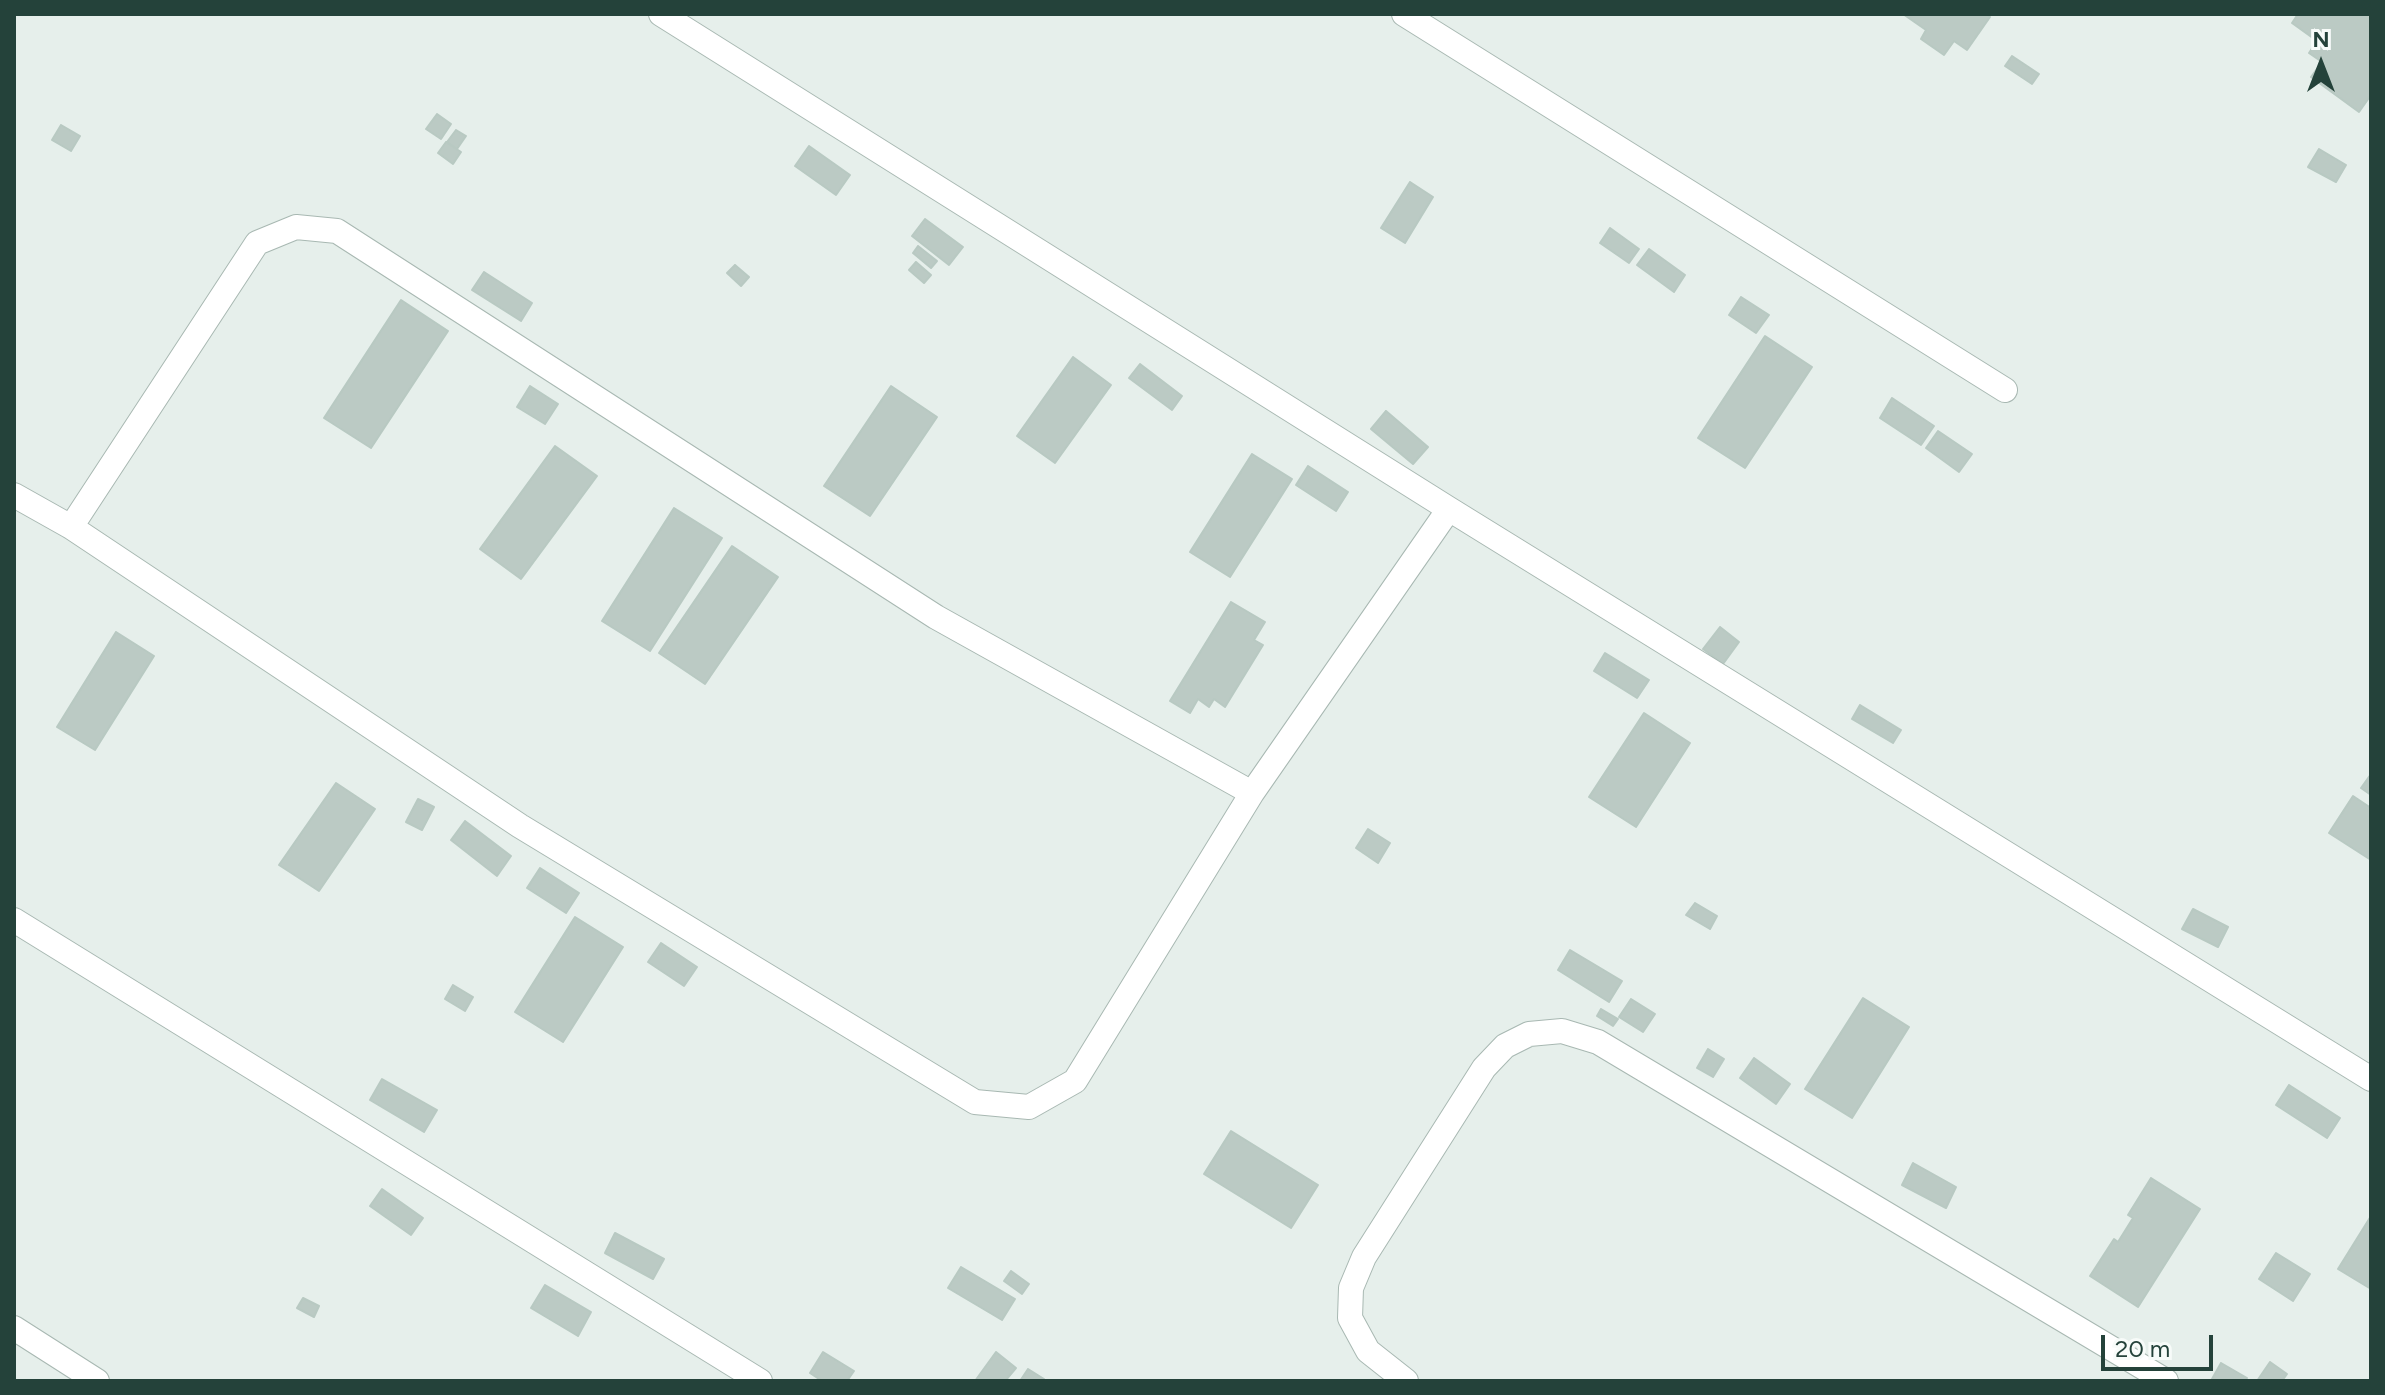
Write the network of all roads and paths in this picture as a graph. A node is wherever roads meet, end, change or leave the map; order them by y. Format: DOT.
graph roads {
  1 [pos="661,14"];
  2 [pos="1404,14"];
  3 [pos="2005,390"];
  4 [pos="14,495"];
  5 [pos="1449,509"];
  6 [pos="71,527"];
  7 [pos="1252,793"];
  8 [pos="14,920"];
  9 [pos="2371,1079"];
  10 [pos="14,1328"];
  11 [pos="97,1381"];
  12 [pos="760,1381"];
  13 [pos="1406,1381"];
  14 [pos="2166,1381"];
  1 -- 5 [label="street"];
  2 -- 3 [label="street"];
  4 -- 6 [label="street"];
  5 -- 7 [label="street"];
  5 -- 9 [label="street"];
  6 -- 7 [label="street"];
  6 -- 7 [label="street"];
  8 -- 12 [label="street"];
  10 -- 11 [label="street"];
  13 -- 14 [label="street"];
}
